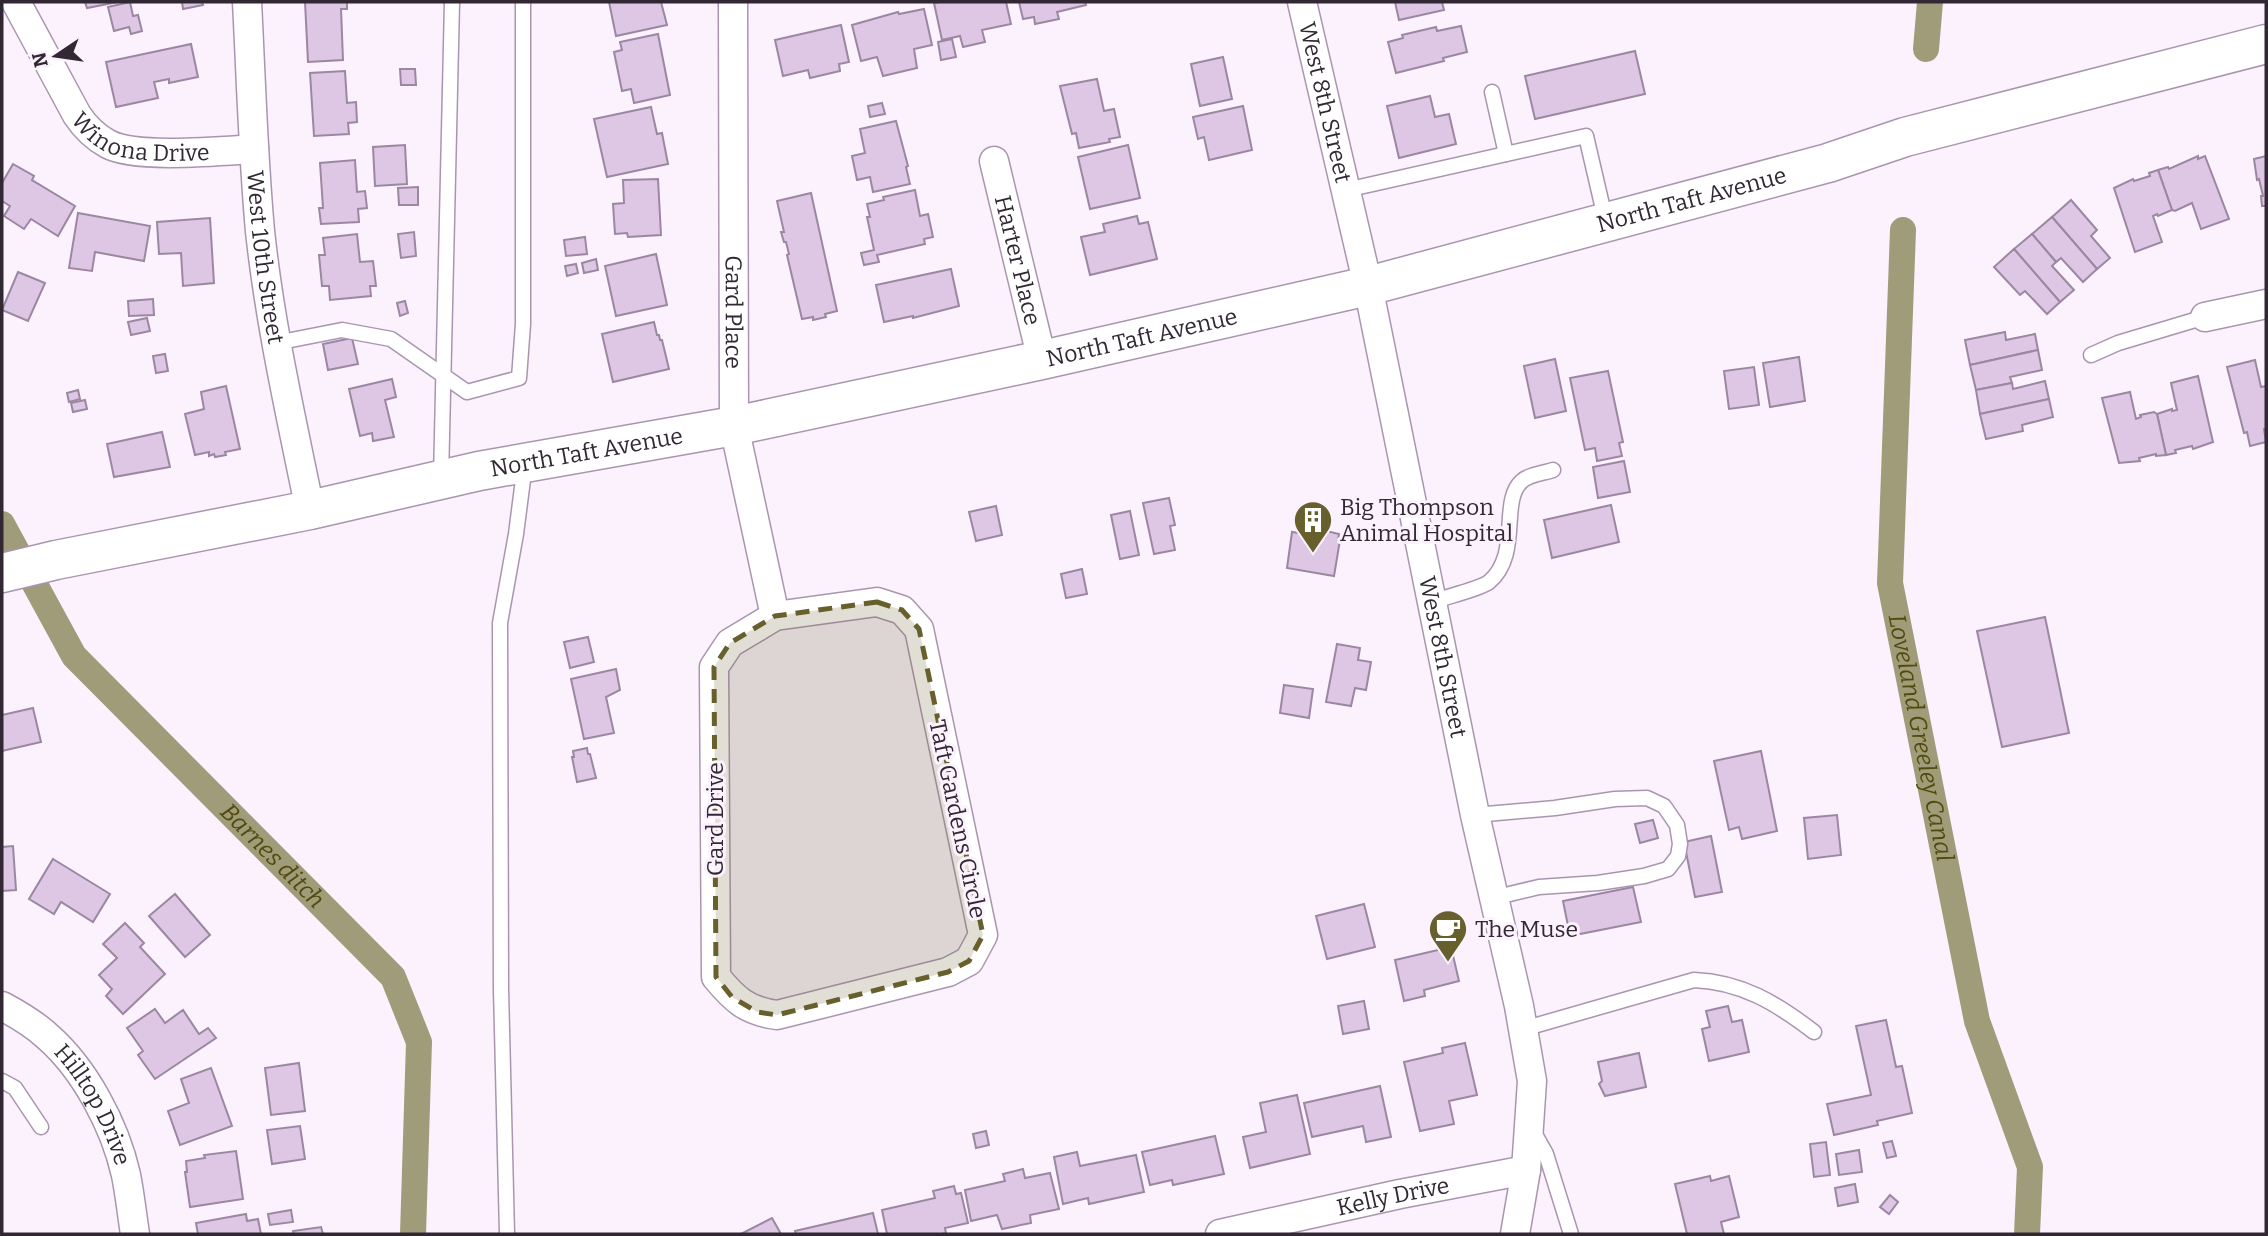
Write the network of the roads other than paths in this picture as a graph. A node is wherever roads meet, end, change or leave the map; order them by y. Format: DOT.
graph roads {
  1 [pos="16,2"];
  2 [pos="247,2"];
  3 [pos="452,2"];
  4 [pos="523,2"];
  5 [pos="733,2"];
  6 [pos="1302,2"];
  7 [pos="2266,44"];
  8 [pos="1492,92"];
  9 [pos="254,149"];
  10 [pos="1506,154"];
  11 [pos="994,161"];
  12 [pos="1346,190"];
  13 [pos="1606,222"];
  14 [pos="1368,286"];
  15 [pos="2266,304"];
  16 [pos="2205,317"];
  17 [pos="276,344"];
  18 [pos="2091,355"];
  19 [pos="1042,360"];
  20 [pos="442,373"];
  21 [pos="734,426"];
  22 [pos="525,463"];
  23 [pos="1553,470"];
  24 [pos="440,480"];
  25 [pos="310,510"];
  26 [pos="2,573"];
  27 [pos="1432,602"];
  28 [pos="775,616"];
  29 [pos="1475,815"];
  30 [pos="1493,898"];
  31 [pos="2,1006"];
  32 [pos="777,1015"];
  33 [pos="1523,1029"];
  34 [pos="1814,1032"];
  35 [pos="2,1081"];
  36 [pos="1529,1125"];
  37 [pos="41,1127"];
  38 [pos="1526,1170"];
  39 [pos="135,1234"];
  40 [pos="507,1234"];
  41 [pos="1220,1234"];
  42 [pos="1515,1234"];
  43 [pos="1570,1234"];
  1 -- 9 [label="street, Winona Drive"];
  2 -- 9 [label="street, West 10th Street"];
  3 -- 20 [label="lane"];
  4 -- 20 [label="lane"];
  5 -- 21 [label="street, Gard Place"];
  6 -- 12 [label="street, West 8th Street"];
  7 -- 13 [label="main road, North Taft Avenue"];
  8 -- 10 [label="lane"];
  9 -- 17 [label="street, West 10th Street"];
  10 -- 12 [label="lane"];
  10 -- 13 [label="lane"];
  11 -- 19 [label="street, Harter Place"];
  12 -- 14 [label="street, West 8th Street"];
  13 -- 14 [label="main road, North Taft Avenue"];
  14 -- 19 [label="main road, North Taft Avenue"];
  14 -- 27 [label="street, West 8th Street"];
  15 -- 16 [label="street"];
  16 -- 18 [label="lane"];
  17 -- 20 [label="lane"];
  17 -- 25 [label="street, West 10th Street"];
  19 -- 21 [label="main road, North Taft Avenue"];
  20 -- 24 [label="lane"];
  21 -- 22 [label="main road, North Taft Avenue"];
  21 -- 28 [label="street, Gard Place"];
  22 -- 24 [label="main road, North Taft Avenue"];
  22 -- 40 [label="lane"];
  23 -- 27 [label="lane"];
  24 -- 25 [label="main road, North Taft Avenue"];
  25 -- 26 [label="main road, North Taft Avenue"];
  27 -- 29 [label="street, West 8th Street"];
  28 -- 32 [label="street, Gard Drive"];
  28 -- 32 [label="street, Taft Gardens Circle"];
  29 -- 30 [label="street, West 8th Street"];
  29 -- 30 [label="lane"];
  30 -- 33 [label="street, West 8th Street"];
  31 -- 39 [label="street, Hilltop Drive"];
  33 -- 34 [label="lane"];
  33 -- 36 [label="street, West 8th Street"];
  35 -- 37 [label="lane"];
  36 -- 38 [label="street, West 8th Street"];
  36 -- 43 [label="lane"];
  38 -- 41 [label="street, Kelly Drive"];
  38 -- 42 [label="street, West 8th Street"];
}
